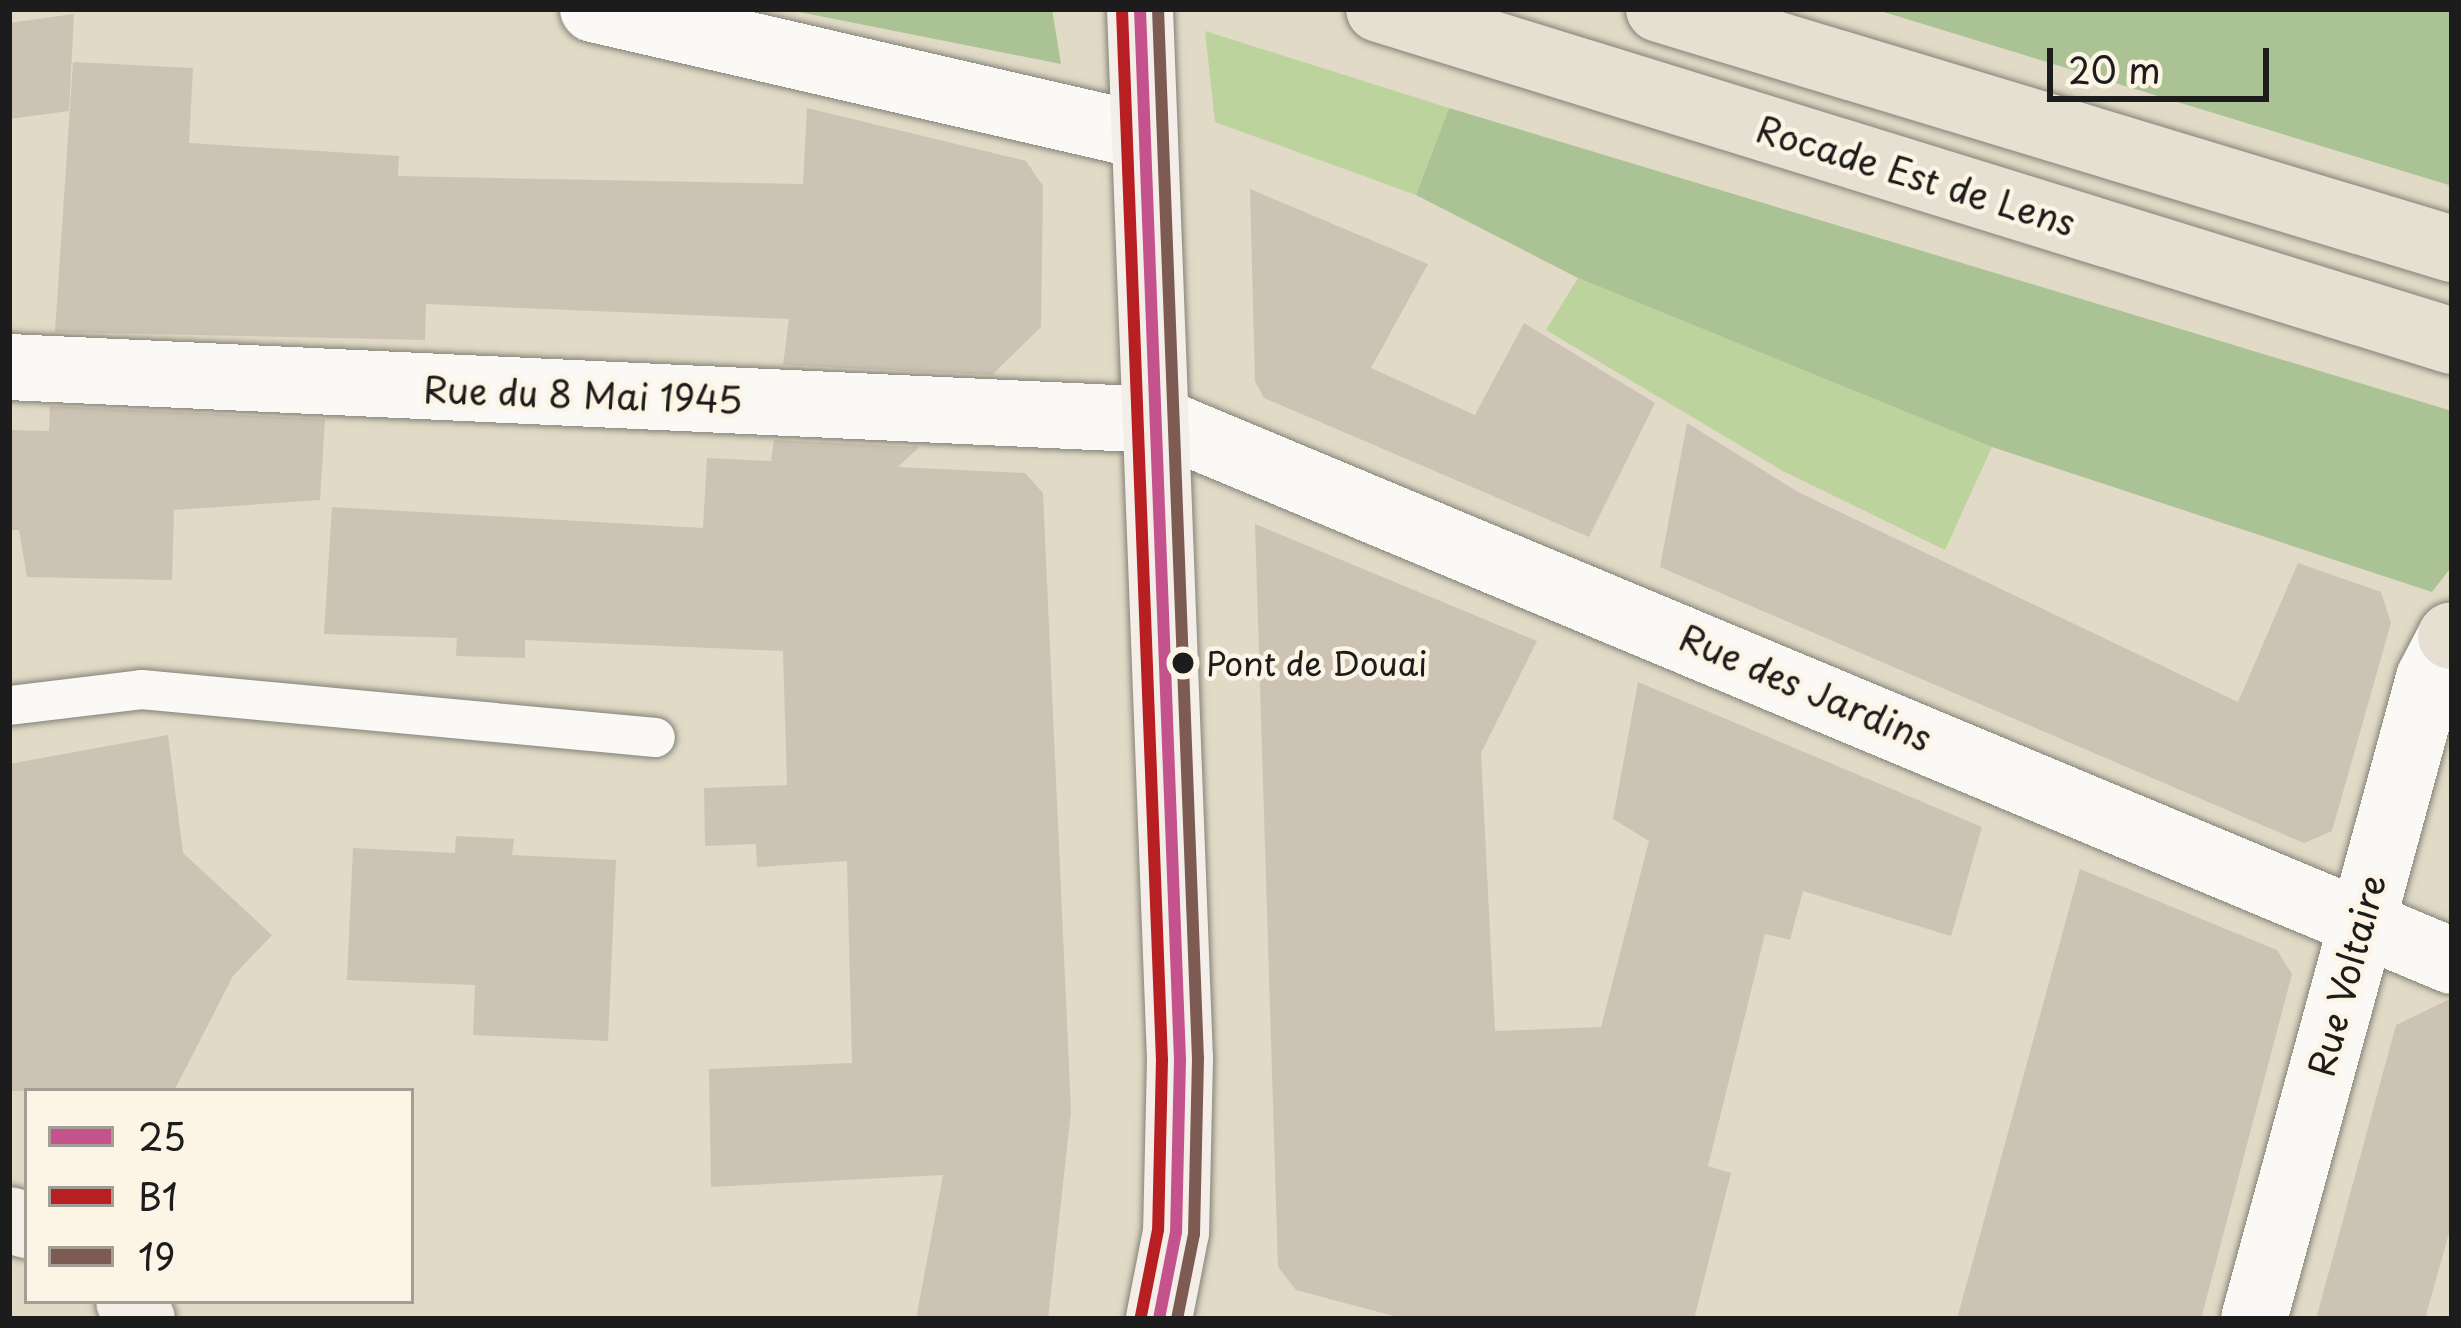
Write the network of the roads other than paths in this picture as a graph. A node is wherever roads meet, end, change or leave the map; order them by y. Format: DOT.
graph roads {
  1 [pos="593,9"];
  2 [pos="1379,9"];
  3 [pos="1659,9"];
  4 [pos="1141,38"];
  5 [pos="1143,136"];
  6 [pos="2452,250"];
  7 [pos="2452,341"];
  8 [pos="9,367"];
  9 [pos="1157,420"];
  10 [pos="2452,636"];
  11 [pos="9,705"];
  12 [pos="655,736"];
  13 [pos="2360,922"];
  14 [pos="2452,961"];
  15 [pos="1159,1319"];
  16 [pos="2254,1319"];
  1 -- 5 [label="street"];
  2 -- 7 [label="highway, Rocade Est de Lens"];
  3 -- 6 [label="highway"];
  4 -- 5 [label="main road"];
  5 -- 9 [label="main road"];
  8 -- 9 [label="street, Rue du 8 Mai 1945"];
  9 -- 13 [label="street, Rue des Jardins"];
  9 -- 15 [label="main road"];
  10 -- 13 [label="street, Rue Voltaire"];
  11 -- 12 [label="lane"];
  13 -- 14 [label="street, Rue des Jardins"];
  13 -- 16 [label="street, Rue Voltaire"];
}
